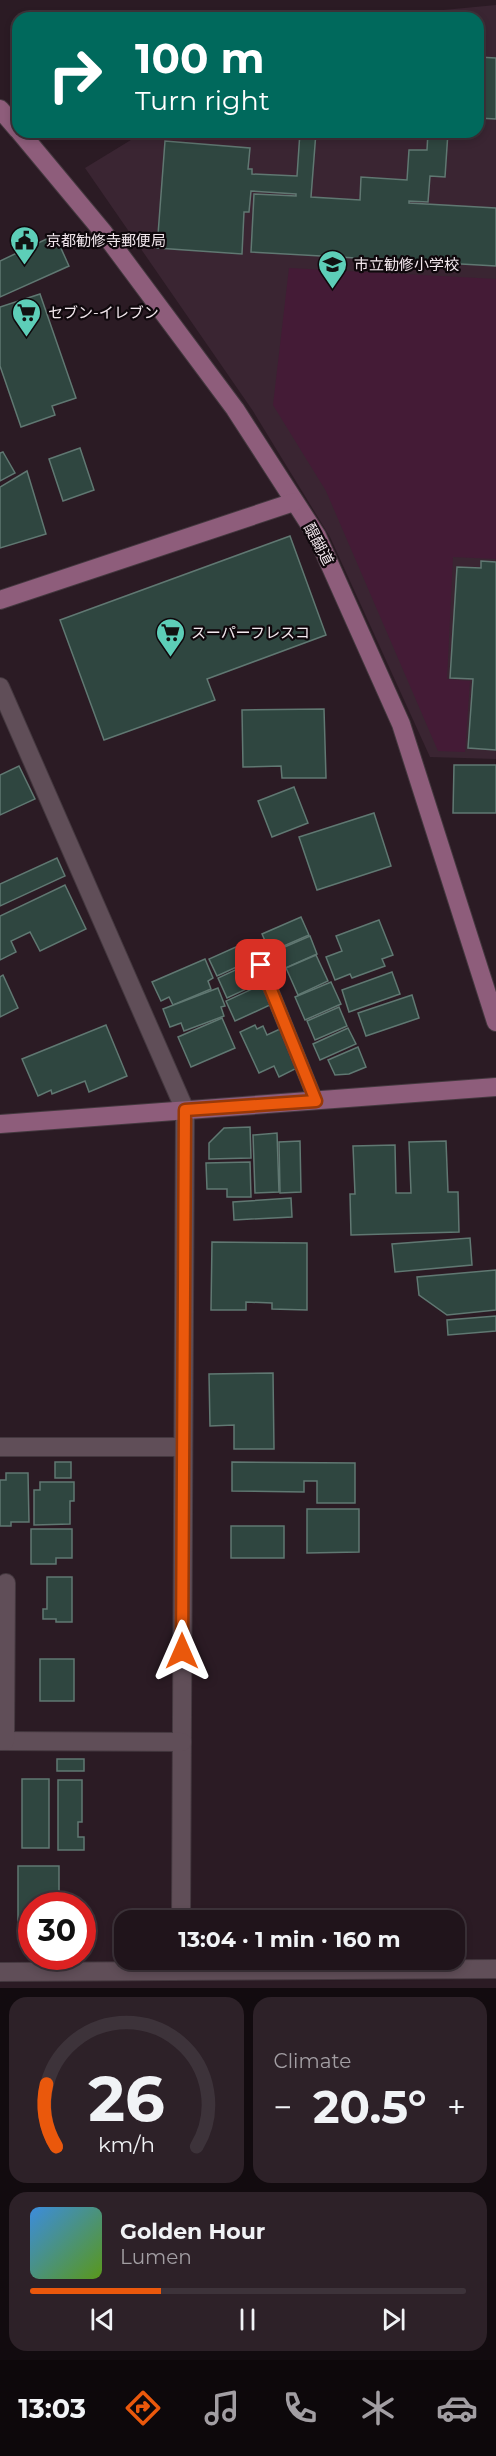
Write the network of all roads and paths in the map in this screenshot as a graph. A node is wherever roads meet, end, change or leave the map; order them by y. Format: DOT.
graph roads {
  1 [pos="0,109"];
  2 [pos="12,123"];
  3 [pos="25,138"];
  4 [pos="294,502"];
  5 [pos="0,600"];
  6 [pos="0,687"];
  7 [pos="261,965"];
  8 [pos="496,1022"];
  9 [pos="496,1087"];
  10 [pos="316,1101"];
  11 [pos="185,1110"];
  12 [pos="0,1124"];
  13 [pos="0,1447"];
  14 [pos="183,1447"];
  15 [pos="6,1583"];
  16 [pos="2,1741"];
  17 [pos="182,1742"];
  18 [pos="181,1910"];
  19 [pos="114,1968"];
  20 [pos="465,1969"];
  21 [pos="496,1969"];
  22 [pos="0,1972"];
  1 -- 2 [label="main road, 醍醐道"];
  3 -- 4 [label="main road, 醍醐道"];
  4 -- 5 [label="main road"];
  4 -- 8 [label="main road, 醍醐道"];
  6 -- 11 [label="street"];
  7 -- 10 [label="lane"];
  9 -- 10 [label="main road"];
  10 -- 11 [label="main road"];
  11 -- 12 [label="main road"];
  11 -- 14 [label="street"];
  13 -- 14 [label="street"];
  14 -- 17 [label="street"];
  15 -- 16 [label="street"];
  16 -- 17 [label="street"];
  17 -- 18 [label="street"];
  19 -- 22 [label="street"];
  20 -- 21 [label="street"];
}
